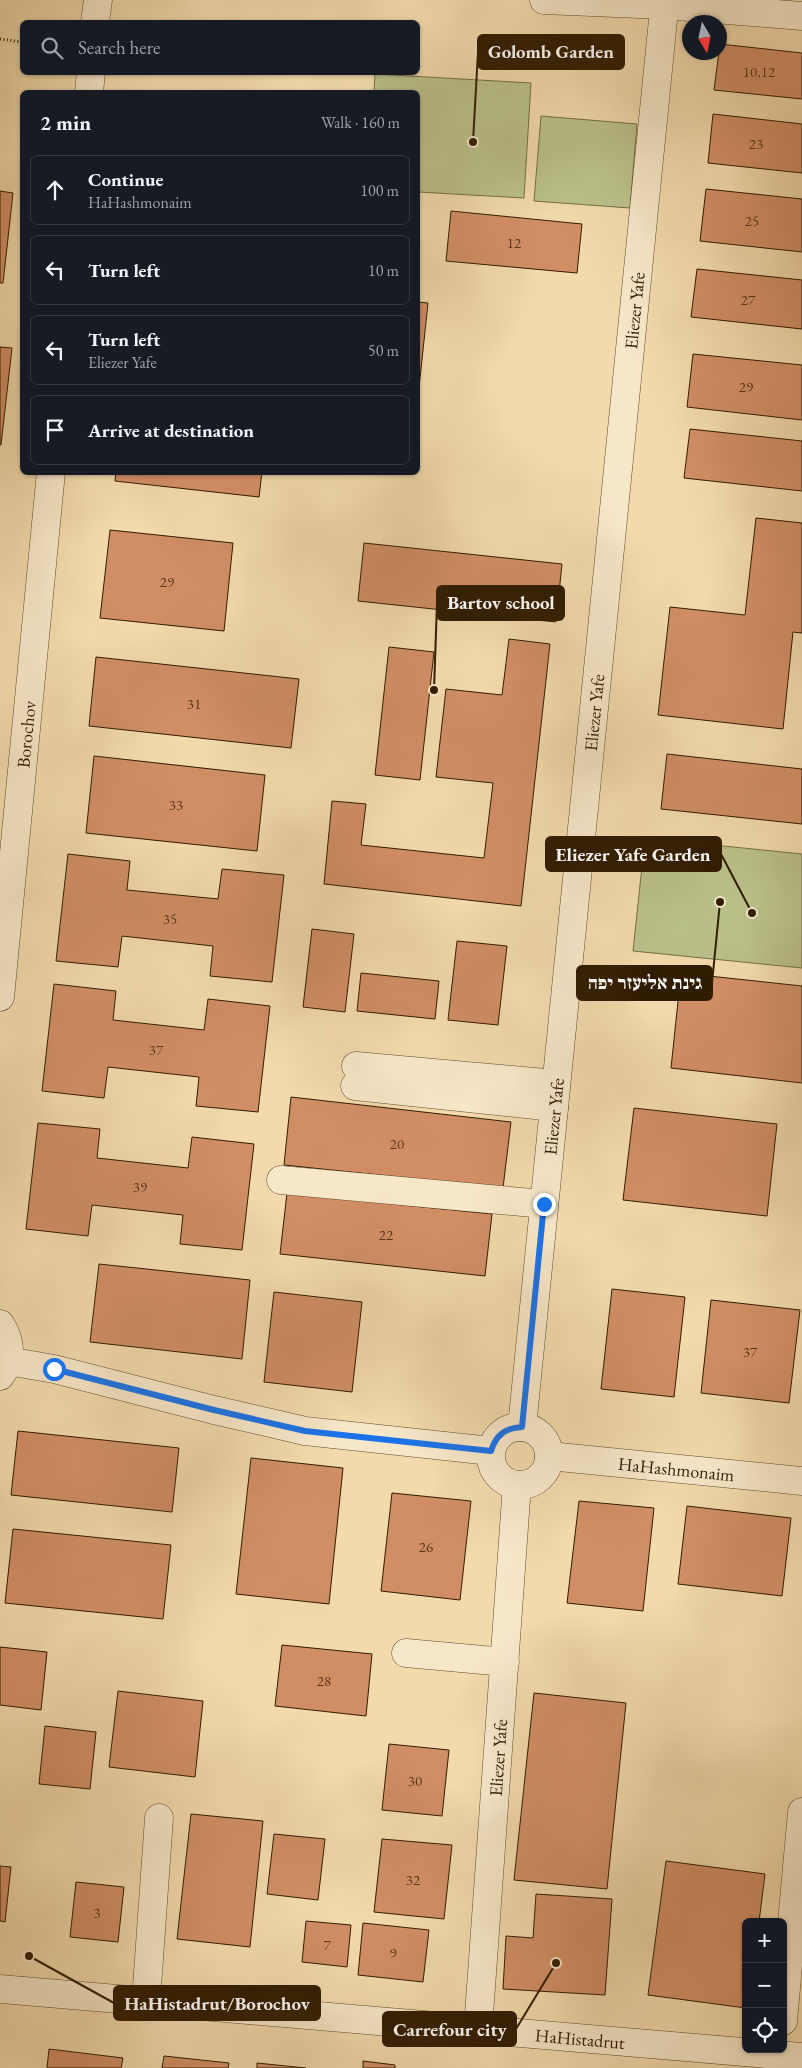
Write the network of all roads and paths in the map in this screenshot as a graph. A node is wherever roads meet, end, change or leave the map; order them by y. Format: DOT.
graph roads {
  1 [pos="98,0"];
  2 [pos="544,0"];
  3 [pos="665,3"];
  4 [pos="802,16"];
  5 [pos="95,20"];
  6 [pos="0,39"];
  7 [pos="20,42"];
  8 [pos="90,75"];
  9 [pos="89,90"];
  10 [pos="51,475"];
  11 [pos="0,998"];
  12 [pos="355,1076"];
  13 [pos="555,1095"];
  14 [pos="281,1180"];
  15 [pos="544,1204"];
  16 [pos="0,1324"];
  17 [pos="4,1368"];
  18 [pos="522,1427"];
  19 [pos="491,1451"];
  20 [pos="549,1456"];
  21 [pos="802,1481"];
  22 [pos="517,1485"];
  23 [pos="406,1653"];
  24 [pos="504,1662"];
  25 [pos="802,1812"];
  26 [pos="159,1818"];
  27 [pos="0,1989"];
  28 [pos="146,2001"];
  29 [pos="784,2008"];
  30 [pos="478,2029"];
  31 [pos="788,2053"];
  1 -- 5 [label="street"];
  2 -- 3 [label="street"];
  3 -- 4 [label="street"];
  3 -- 13 [label="street, Eliezer Yafe"];
  6 -- 7 [label="path"];
  8 -- 9 [label="street"];
  10 -- 11 [label="street, Borochov"];
  12 -- 13 [label="street"];
  13 -- 15 [label="street, Eliezer Yafe"];
  14 -- 15 [label="street"];
  15 -- 18 [label="street, Eliezer Yafe"];
  16 -- 17 [label="street"];
  17 -- 19 [label="street"];
  18 -- 19 [label="street"];
  18 -- 20 [label="street"];
  19 -- 22 [label="street"];
  20 -- 21 [label="street, HaHashmonaim"];
  20 -- 22 [label="street"];
  22 -- 24 [label="street, Eliezer Yafe"];
  23 -- 24 [label="street"];
  24 -- 30 [label="street, Eliezer Yafe"];
  25 -- 29 [label="street"];
  26 -- 28 [label="street"];
  27 -- 28 [label="street, HaHistadrut"];
  28 -- 30 [label="street, HaHistadrut"];
  30 -- 31 [label="street, HaHistadrut"];
}
